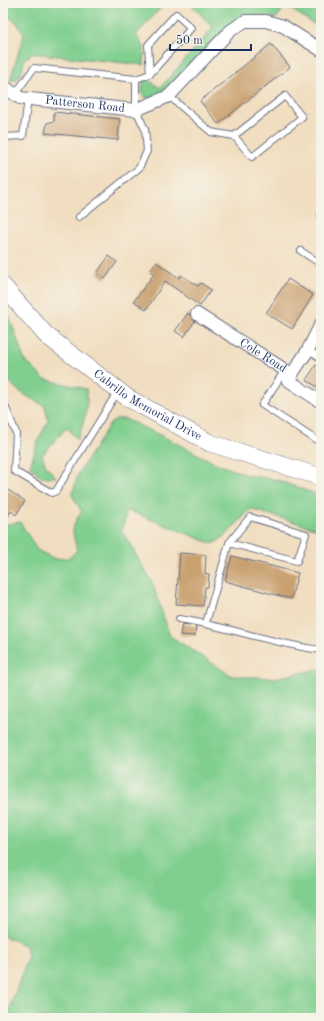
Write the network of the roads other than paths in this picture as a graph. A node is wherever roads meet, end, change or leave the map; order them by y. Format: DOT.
graph roads {
  1 [pos="321,50"];
  2 [pos="150,74"];
  3 [pos="136,79"];
  4 [pos="3,86"];
  5 [pos="15,94"];
  6 [pos="169,96"];
  7 [pos="28,99"];
  8 [pos="136,110"];
  9 [pos="234,136"];
  10 [pos="3,137"];
  11 [pos="79,217"];
  12 [pos="300,251"];
  13 [pos="321,264"];
  14 [pos="3,286"];
  15 [pos="197,314"];
  16 [pos="321,324"];
  17 [pos="308,350"];
  18 [pos="321,358"];
  19 [pos="286,375"];
  20 [pos="118,390"];
  21 [pos="3,401"];
  22 [pos="321,402"];
  23 [pos="321,443"];
  24 [pos="321,476"];
  25 [pos="229,543"];
  26 [pos="179,620"];
  27 [pos="206,623"];
  28 [pos="321,650"];
  1 -- 6 [label="street, Patterson Road"];
  2 -- 2 [label="lane"];
  2 -- 3 [label="lane"];
  3 -- 5 [label="lane"];
  3 -- 8 [label="lane"];
  4 -- 5 [label="street, Patterson Road"];
  5 -- 7 [label="street, Patterson Road"];
  6 -- 8 [label="street, Patterson Road"];
  6 -- 9 [label="lane"];
  7 -- 8 [label="street, Patterson Road"];
  7 -- 10 [label="lane"];
  8 -- 11 [label="lane"];
  9 -- 9 [label="lane"];
  12 -- 13 [label="lane"];
  14 -- 20 [label="main road, Cabrillo Memorial Drive"];
  15 -- 19 [label="street, Cole Road"];
  16 -- 17 [label="street"];
  17 -- 18 [label="lane"];
  17 -- 19 [label="street"];
  19 -- 22 [label="street, Cole Road"];
  19 -- 23 [label="lane"];
  20 -- 21 [label="lane"];
  20 -- 24 [label="main road, Cabrillo Memorial Drive"];
  25 -- 25 [label="lane"];
  25 -- 27 [label="lane"];
  26 -- 27 [label="lane"];
  27 -- 28 [label="lane"];
}
